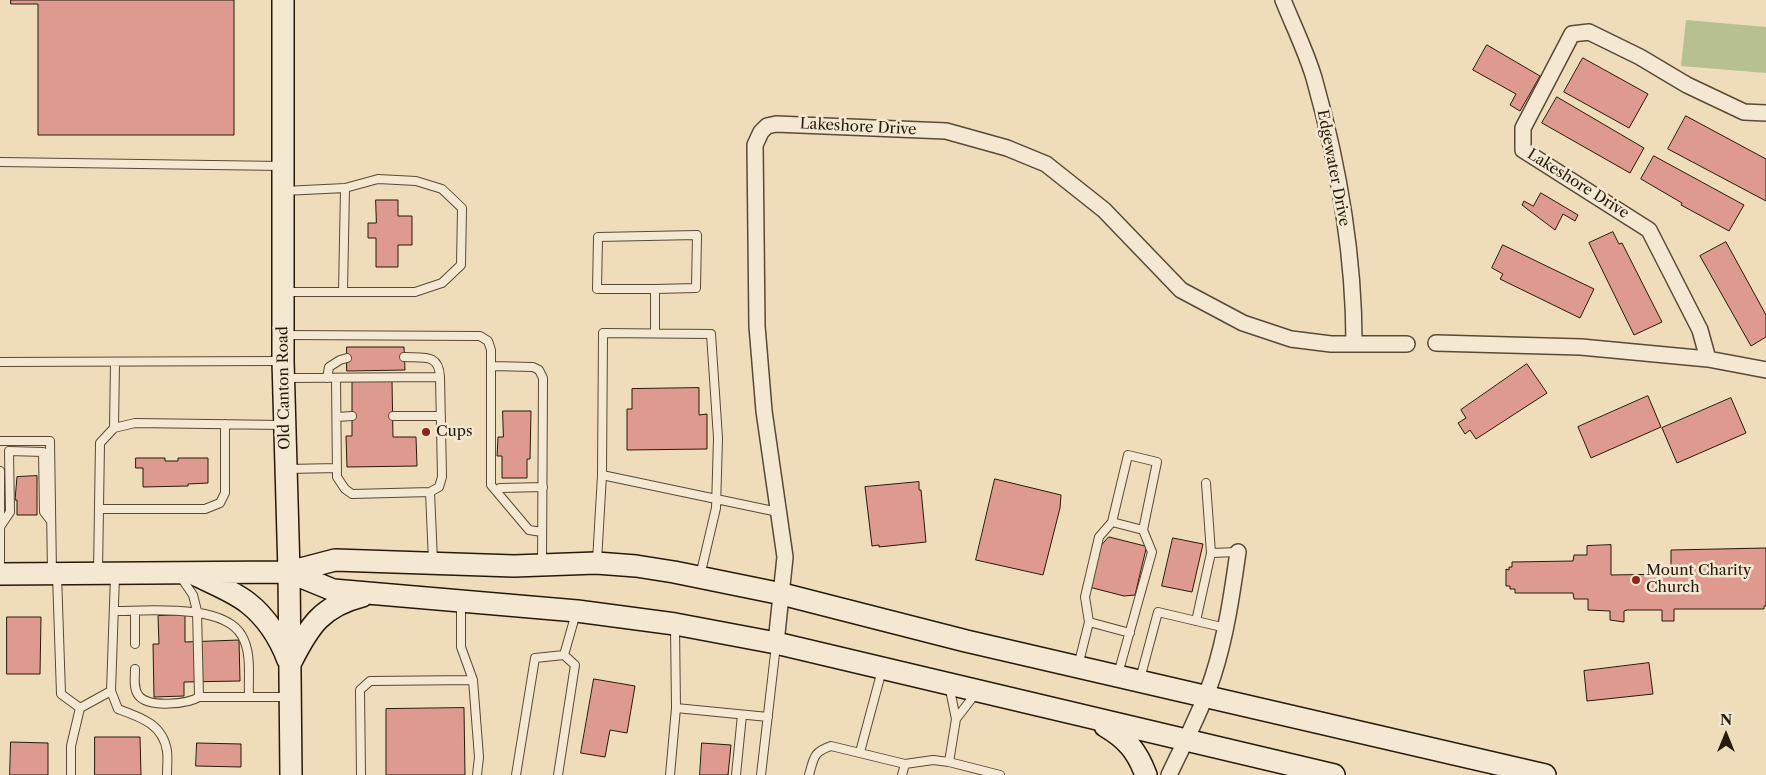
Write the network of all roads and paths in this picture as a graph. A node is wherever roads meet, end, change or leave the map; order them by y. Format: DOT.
graph roads {
  1 [pos="283,0"];
  2 [pos="1283,0"];
  3 [pos="1766,112"];
  4 [pos="0,162"];
  5 [pos="284,166"];
  6 [pos="345,188"];
  7 [pos="284,191"];
  8 [pos="655,289"];
  9 [pos="283,292"];
  10 [pos="343,292"];
  11 [pos="655,334"];
  12 [pos="283,335"];
  13 [pos="1354,343"];
  14 [pos="1436,343"];
  15 [pos="1406,344"];
  16 [pos="404,357"];
  17 [pos="347,358"];
  18 [pos="1708,359"];
  19 [pos="0,362"];
  20 [pos="115,362"];
  21 [pos="491,366"];
  22 [pos="283,370"];
  23 [pos="1766,370"];
  24 [pos="440,377"];
  25 [pos="327,378"];
  26 [pos="336,378"];
  27 [pos="352,416"];
  28 [pos="393,416"];
  29 [pos="441,416"];
  30 [pos="337,417"];
  31 [pos="225,424"];
  32 [pos="284,425"];
  33 [pos="114,428"];
  34 [pos="0,442"];
  35 [pos="337,468"];
  36 [pos="286,469"];
  37 [pos="0,470"];
  38 [pos="602,475"];
  39 [pos="1206,483"];
  40 [pos="543,487"];
  41 [pos="496,491"];
  42 [pos="430,492"];
  43 [pos="716,499"];
  44 [pos="99,510"];
  45 [pos="778,512"];
  46 [pos="51,521"];
  47 [pos="1112,522"];
  48 [pos="0,527"];
  49 [pos="1143,530"];
  50 [pos="542,532"];
  51 [pos="1238,552"];
  52 [pos="1211,553"];
  53 [pos="433,563"];
  54 [pos="596,563"];
  55 [pos="542,566"];
  56 [pos="183,571"];
  57 [pos="107,572"];
  58 [pos="289,572"];
  59 [pos="54,573"];
  60 [pos="0,574"];
  61 [pos="700,576"];
  62 [pos="377,593"];
  63 [pos="782,594"];
  64 [pos="461,601"];
  65 [pos="114,611"];
  66 [pos="135,611"];
  67 [pos="197,611"];
  68 [pos="577,611"];
  69 [pos="1196,621"];
  70 [pos="1089,622"];
  71 [pos="675,624"];
  72 [pos="1226,628"];
  73 [pos="1130,633"];
  74 [pos="776,643"];
  75 [pos="135,644"];
  76 [pos="564,655"];
  77 [pos="290,664"];
  78 [pos="1078,666"];
  79 [pos="882,668"];
  80 [pos="135,670"];
  81 [pos="1118,675"];
  82 [pos="472,680"];
  83 [pos="1140,681"];
  84 [pos="949,685"];
  85 [pos="111,691"];
  86 [pos="978,691"];
  87 [pos="249,696"];
  88 [pos="1206,696"];
  89 [pos="199,697"];
  90 [pos="290,697"];
  91 [pos="80,708"];
  92 [pos="676,708"];
  93 [pos="742,715"];
  94 [pos="768,717"];
  95 [pos="1089,717"];
  96 [pos="956,719"];
  97 [pos="1185,739"];
  98 [pos="860,752"];
  99 [pos="949,762"];
  100 [pos="905,764"];
  101 [pos="71,775"];
  102 [pos="168,775"];
  103 [pos="291,775"];
  104 [pos="361,775"];
  105 [pos="476,775"];
  106 [pos="516,775"];
  107 [pos="558,775"];
  108 [pos="670,775"];
  109 [pos="736,775"];
  110 [pos="762,775"];
  111 [pos="809,775"];
  112 [pos="902,775"];
  113 [pos="1000,775"];
  114 [pos="1146,775"];
  115 [pos="1169,775"];
  116 [pos="1334,775"];
  117 [pos="1545,775"];
  1 -- 5 [label="main road, Old Canton Road"];
  2 -- 13 [label="street, Edgewater Drive"];
  3 -- 18 [label="street, Lakeshore Drive"];
  4 -- 5 [label="lane"];
  5 -- 7 [label="main road, Old Canton Road"];
  6 -- 7 [label="lane"];
  6 -- 10 [label="lane"];
  6 -- 10 [label="lane"];
  7 -- 9 [label="main road, Old Canton Road"];
  8 -- 8 [label="lane"];
  8 -- 11 [label="lane"];
  9 -- 10 [label="lane"];
  9 -- 12 [label="main road, Old Canton Road"];
  11 -- 38 [label="lane"];
  11 -- 43 [label="lane"];
  12 -- 21 [label="lane"];
  12 -- 22 [label="main road, Old Canton Road"];
  13 -- 15 [label="street, Lakeshore Drive"];
  13 -- 45 [label="street, Lakeshore Drive"];
  14 -- 18 [label="street"];
  16 -- 24 [label="lane"];
  17 -- 25 [label="lane"];
  18 -- 23 [label="street"];
  19 -- 20 [label="lane"];
  20 -- 22 [label="lane"];
  20 -- 33 [label="lane"];
  21 -- 40 [label="lane"];
  21 -- 41 [label="lane"];
  22 -- 25 [label="lane"];
  22 -- 32 [label="main road, Old Canton Road"];
  24 -- 26 [label="lane"];
  24 -- 29 [label="lane"];
  25 -- 26 [label="lane"];
  26 -- 30 [label="lane"];
  27 -- 30 [label="lane"];
  28 -- 29 [label="lane"];
  29 -- 42 [label="lane"];
  30 -- 35 [label="lane"];
  31 -- 32 [label="lane"];
  31 -- 33 [label="lane"];
  31 -- 44 [label="lane"];
  32 -- 36 [label="main road, Old Canton Road"];
  33 -- 44 [label="lane"];
  34 -- 46 [label="lane"];
  35 -- 36 [label="lane"];
  35 -- 42 [label="lane"];
  36 -- 58 [label="main road, Old Canton Road"];
  37 -- 48 [label="lane"];
  38 -- 43 [label="lane"];
  38 -- 54 [label="lane"];
  39 -- 52 [label="lane"];
  40 -- 41 [label="lane"];
  40 -- 50 [label="lane"];
  41 -- 50 [label="lane"];
  42 -- 53 [label="lane"];
  43 -- 45 [label="lane"];
  43 -- 61 [label="lane"];
  44 -- 57 [label="lane"];
  45 -- 63 [label="street, Lakeshore Drive"];
  46 -- 48 [label="lane"];
  46 -- 59 [label="lane"];
  47 -- 49 [label="lane"];
  47 -- 49 [label="lane"];
  47 -- 70 [label="lane"];
  48 -- 60 [label="lane"];
  49 -- 73 [label="lane"];
  50 -- 55 [label="lane"];
  51 -- 52 [label="lane"];
  51 -- 72 [label="street"];
  52 -- 69 [label="lane"];
  53 -- 55 [label="main road"];
  53 -- 58 [label="main road"];
  54 -- 55 [label="main road"];
  54 -- 61 [label="main road"];
  56 -- 57 [label="main road"];
  56 -- 58 [label="main road"];
  56 -- 67 [label="lane"];
  56 -- 77 [label="main road"];
  57 -- 59 [label="main road"];
  57 -- 65 [label="lane"];
  58 -- 62 [label="main road"];
  58 -- 77 [label="main road, Old Canton Road"];
  59 -- 60 [label="main road"];
  59 -- 91 [label="lane"];
  61 -- 63 [label="main road"];
  62 -- 64 [label="main road"];
  62 -- 77 [label="main road"];
  63 -- 74 [label="street, Lakeshore Drive"];
  63 -- 78 [label="main road"];
  64 -- 68 [label="main road"];
  64 -- 82 [label="lane"];
  65 -- 66 [label="lane"];
  65 -- 85 [label="lane"];
  66 -- 67 [label="lane"];
  66 -- 75 [label="lane"];
  67 -- 87 [label="lane"];
  67 -- 89 [label="lane"];
  68 -- 71 [label="main road"];
  68 -- 76 [label="lane"];
  69 -- 72 [label="lane"];
  69 -- 83 [label="lane"];
  70 -- 73 [label="lane"];
  70 -- 78 [label="lane"];
  71 -- 74 [label="main road"];
  71 -- 92 [label="lane"];
  72 -- 88 [label="street"];
  73 -- 81 [label="lane"];
  74 -- 79 [label="main road"];
  74 -- 94 [label="lane"];
  76 -- 106 [label="lane"];
  76 -- 107 [label="lane"];
  77 -- 90 [label="main road, Old Canton Road"];
  78 -- 81 [label="main road"];
  79 -- 84 [label="main road"];
  79 -- 98 [label="lane"];
  80 -- 89 [label="lane"];
  81 -- 83 [label="main road"];
  82 -- 104 [label="lane"];
  82 -- 105 [label="lane"];
  83 -- 88 [label="main road"];
  84 -- 86 [label="main road"];
  84 -- 96 [label="lane"];
  85 -- 91 [label="lane"];
  85 -- 102 [label="lane"];
  86 -- 95 [label="main road"];
  86 -- 96 [label="lane"];
  87 -- 89 [label="lane"];
  87 -- 90 [label="lane"];
  88 -- 97 [label="street"];
  88 -- 117 [label="main road"];
  90 -- 103 [label="main road, Old Canton Road"];
  91 -- 101 [label="lane"];
  92 -- 93 [label="lane"];
  92 -- 108 [label="lane"];
  93 -- 94 [label="lane"];
  93 -- 109 [label="lane"];
  94 -- 110 [label="lane"];
  95 -- 97 [label="main road"];
  95 -- 114 [label="main road"];
  96 -- 99 [label="lane"];
  97 -- 115 [label="street"];
  97 -- 116 [label="main road"];
  98 -- 100 [label="lane"];
  98 -- 111 [label="lane"];
  99 -- 100 [label="lane"];
  99 -- 113 [label="lane"];
  100 -- 112 [label="lane"];
}
